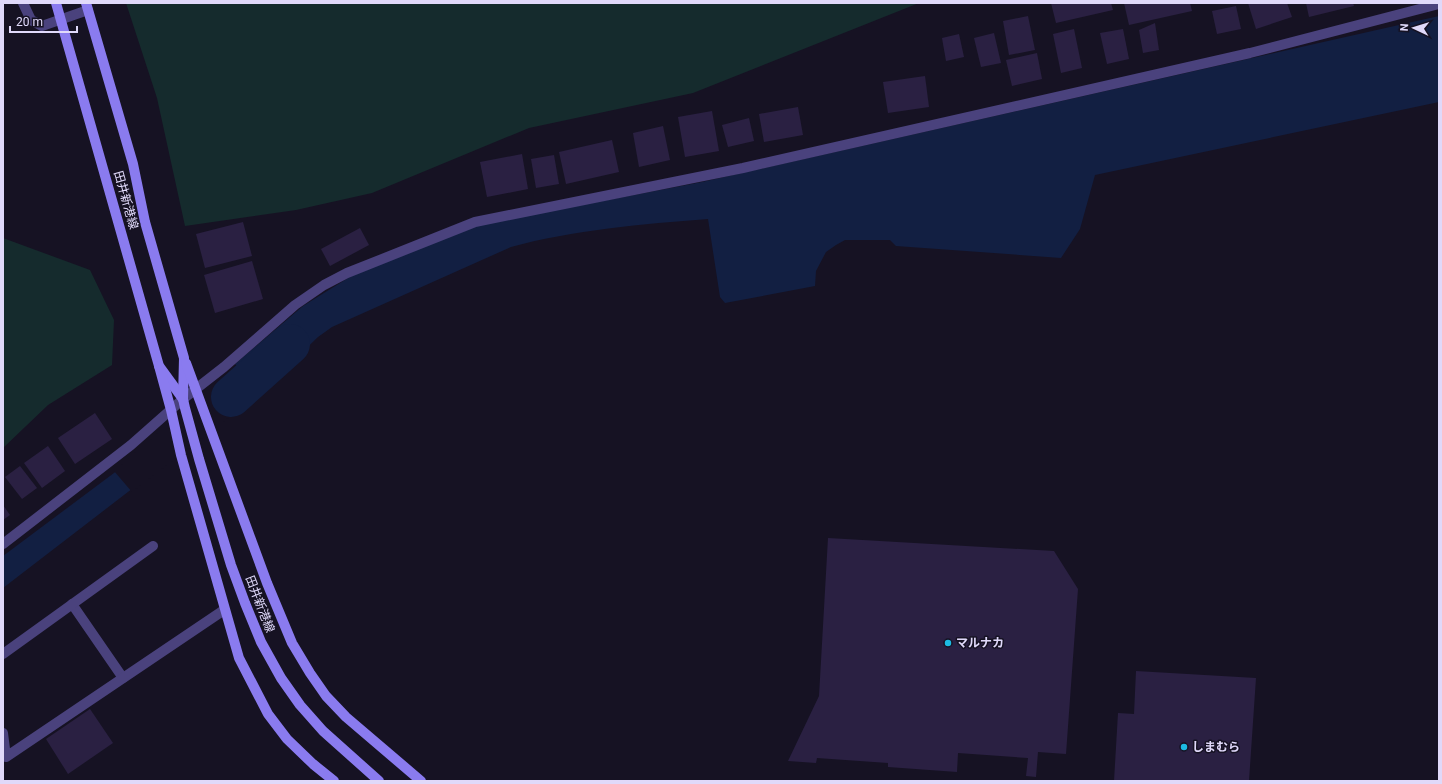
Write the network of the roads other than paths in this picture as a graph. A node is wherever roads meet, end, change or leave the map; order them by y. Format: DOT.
graph roads {
  1 [pos="23,3"];
  2 [pos="56,3"];
  3 [pos="1439,4"];
  4 [pos="1427,5"];
  5 [pos="87,6"];
  6 [pos="61,19"];
  7 [pos="184,358"];
  8 [pos="159,366"];
  9 [pos="197,393"];
  10 [pos="184,404"];
  11 [pos="172,414"];
  12 [pos="3,544"];
  13 [pos="153,546"];
  14 [pos="72,604"];
  15 [pos="224,610"];
  16 [pos="3,654"];
  17 [pos="123,678"];
  18 [pos="3,733"];
  19 [pos="334,781"];
  20 [pos="379,781"];
  21 [pos="421,781"];
  1 -- 6 [label="street"];
  2 -- 6 [label="main road, 田井新港線"];
  3 -- 4 [label="street"];
  4 -- 9 [label="street"];
  5 -- 6 [label="street"];
  5 -- 7 [label="main road, 田井新港線"];
  6 -- 8 [label="main road, 田井新港線"];
  7 -- 9 [label="main road"];
  7 -- 10 [label="main road, 田井新港線"];
  8 -- 10 [label="main road, 田井新港線"];
  8 -- 11 [label="main road"];
  9 -- 10 [label="street"];
  9 -- 21 [label="main road"];
  10 -- 11 [label="street"];
  10 -- 20 [label="main road, 田井新港線"];
  11 -- 12 [label="street"];
  11 -- 15 [label="main road"];
  13 -- 14 [label="street"];
  14 -- 16 [label="street"];
  14 -- 17 [label="street"];
  15 -- 17 [label="street"];
  15 -- 19 [label="main road"];
  17 -- 18 [label="street"];
}
